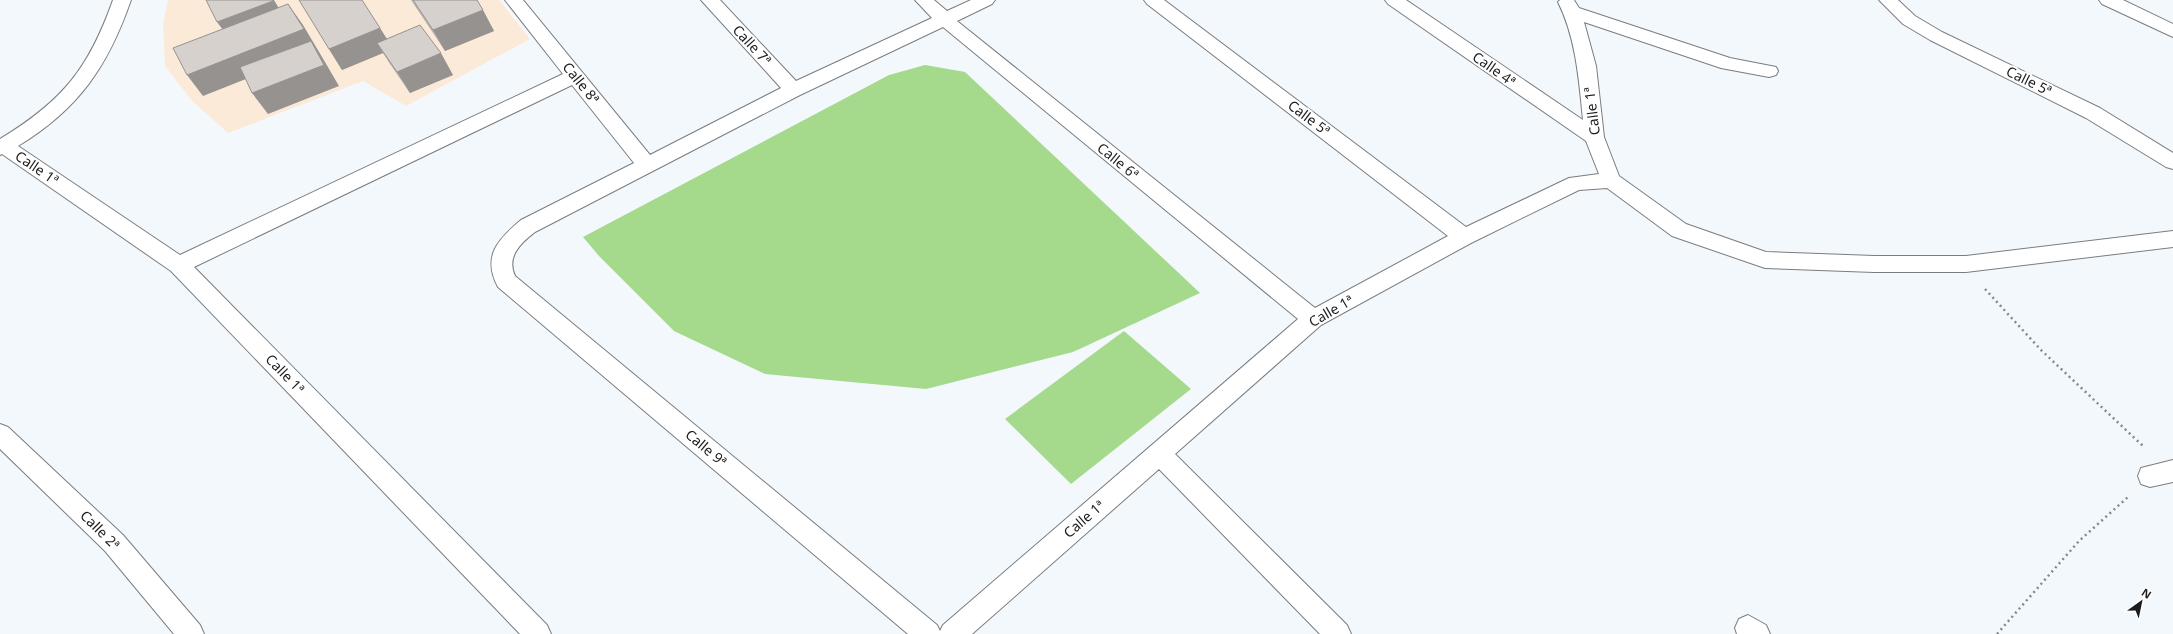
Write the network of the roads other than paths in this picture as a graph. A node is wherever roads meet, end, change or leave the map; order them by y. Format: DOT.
graph roads {
  1 [pos="122,0"];
  2 [pos="514,0"];
  3 [pos="710,0"];
  4 [pos="924,0"];
  5 [pos="986,0"];
  6 [pos="1153,0"];
  7 [pos="1394,0"];
  8 [pos="1888,0"];
  9 [pos="2108,0"];
  10 [pos="1569,6"];
  11 [pos="945,20"];
  12 [pos="2173,31"];
  13 [pos="1769,71"];
  14 [pos="574,76"];
  15 [pos="793,90"];
  16 [pos="1594,138"];
  17 [pos="2,147"];
  18 [pos="2173,162"];
  19 [pos="648,166"];
  20 [pos="1611,180"];
  21 [pos="1464,237"];
  22 [pos="2173,239"];
  23 [pos="179,264"];
  24 [pos="1314,319"];
  25 [pos="0,434"];
  26 [pos="1159,453"];
  27 [pos="2173,471"];
  28 [pos="2150,476"];
  29 [pos="191,634"];
  30 [pos="538,634"];
  31 [pos="928,634"];
  32 [pos="952,634"];
  33 [pos="1338,634"];
  1 -- 17 [label="street"];
  2 -- 14 [label="street, Calle 8ª"];
  3 -- 15 [label="street, Calle 7ª"];
  4 -- 11 [label="street, Calle 6ª"];
  5 -- 11 [label="street"];
  6 -- 21 [label="street, Calle 5ª"];
  7 -- 16 [label="street, Calle 4ª"];
  8 -- 18 [label="street, Calle 5ª"];
  9 -- 12 [label="street"];
  10 -- 13 [label="street"];
  10 -- 16 [label="street, Calle 1ª"];
  11 -- 15 [label="street"];
  11 -- 24 [label="street, Calle 6ª"];
  14 -- 19 [label="street, Calle 8ª"];
  14 -- 23 [label="street"];
  15 -- 19 [label="street"];
  16 -- 20 [label="street, Calle 1ª"];
  17 -- 23 [label="street, Calle 1ª"];
  19 -- 31 [label="street, Calle 9ª"];
  20 -- 21 [label="street, Calle 1ª"];
  20 -- 22 [label="street"];
  21 -- 24 [label="street, Calle 1ª"];
  23 -- 30 [label="street, Calle 1ª"];
  24 -- 26 [label="street, Calle 1ª"];
  25 -- 29 [label="street, Calle 2ª"];
  26 -- 32 [label="street, Calle 1ª"];
  26 -- 33 [label="street"];
  27 -- 28 [label="street"];
}
